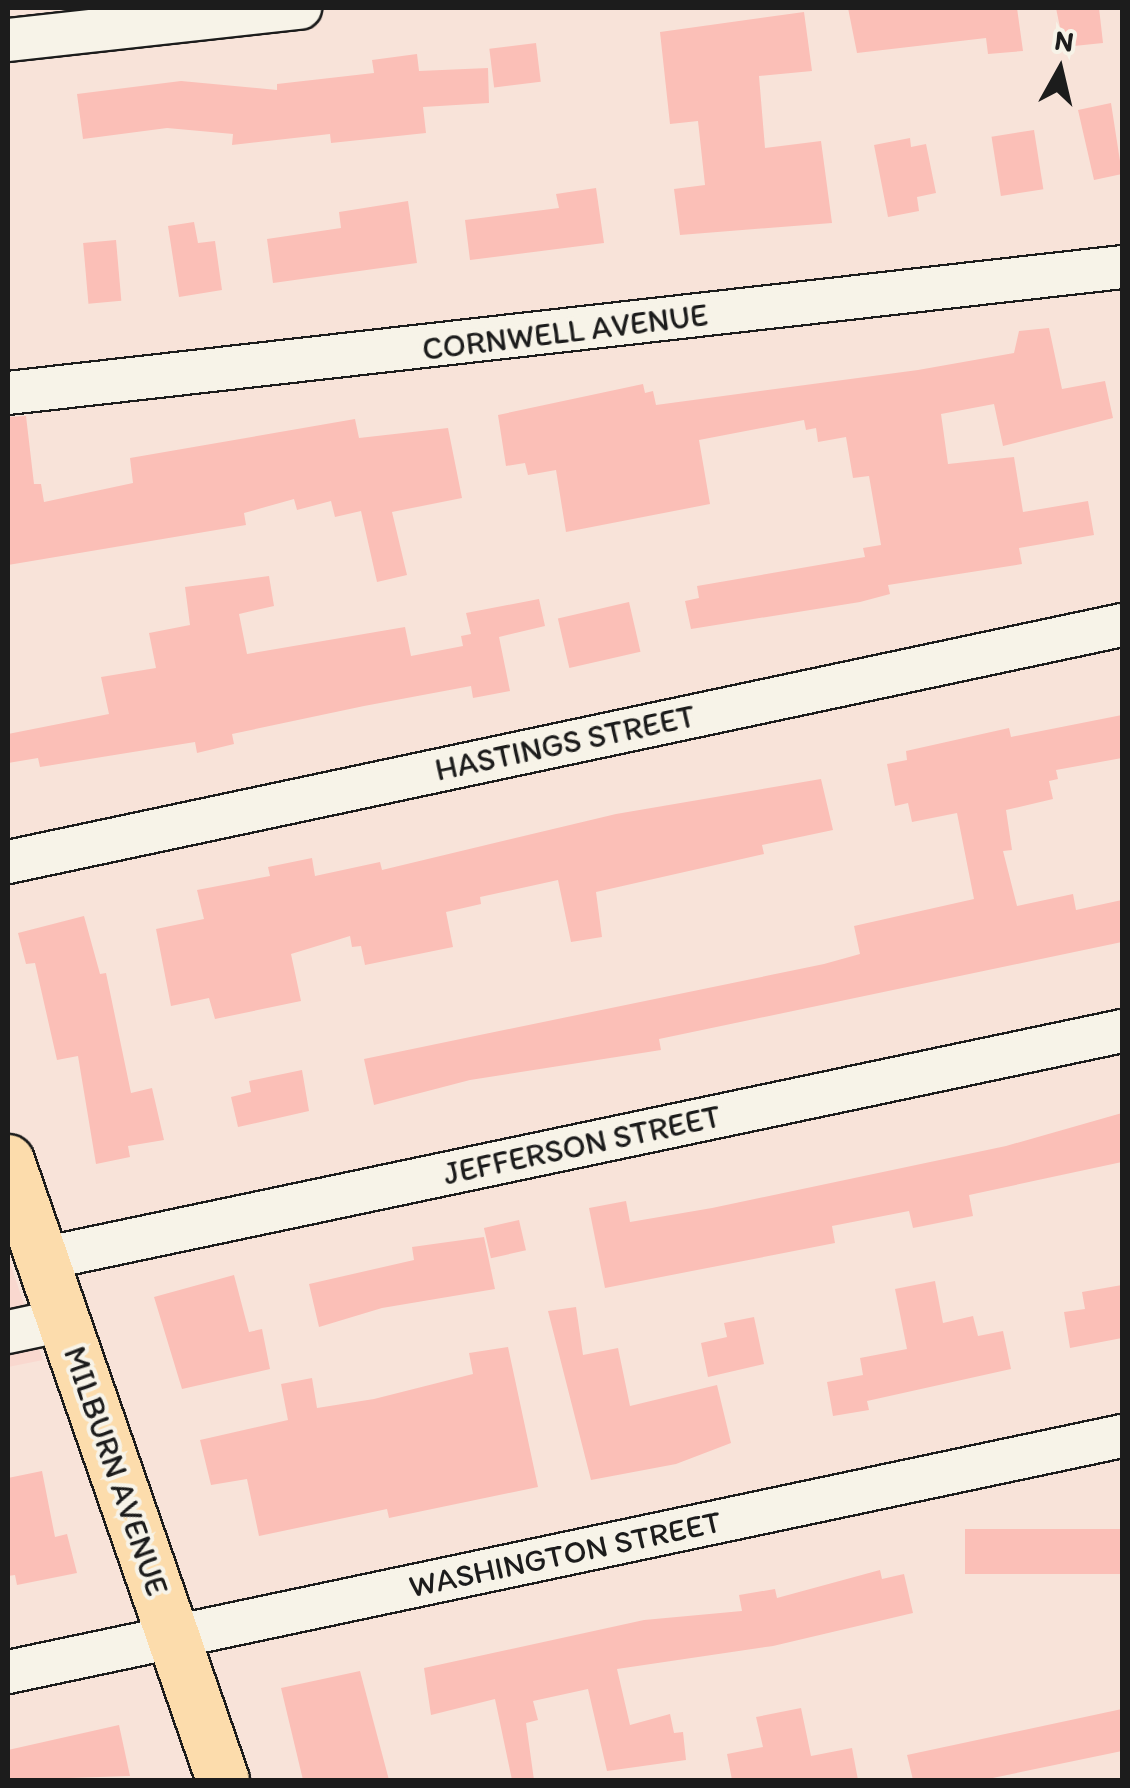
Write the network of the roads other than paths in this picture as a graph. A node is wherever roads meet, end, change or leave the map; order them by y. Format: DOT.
graph roads {
  1 [pos="300,8"];
  2 [pos="8,40"];
  3 [pos="1122,267"];
  4 [pos="8,393"];
  5 [pos="1122,624"];
  6 [pos="8,862"];
  7 [pos="1122,1030"];
  8 [pos="8,1161"];
  9 [pos="29,1251"];
  10 [pos="64,1320"];
  11 [pos="8,1332"];
  12 [pos="1122,1436"];
  13 [pos="174,1637"];
  14 [pos="8,1672"];
  15 [pos="223,1780"];
  1 -- 2 [label="street"];
  3 -- 4 [label="street, CORNWELL AVENUE"];
  5 -- 6 [label="street, HASTINGS STREET"];
  7 -- 9 [label="street, JEFFERSON STREET"];
  8 -- 9 [label="main road, MILBURN AVENUE"];
  9 -- 10 [label="main road, MILBURN AVENUE"];
  10 -- 11 [label="street"];
  10 -- 13 [label="main road, MILBURN AVENUE"];
  12 -- 13 [label="street, WASHINGTON STREET"];
  13 -- 14 [label="street, WASHINGTON STREET"];
  13 -- 15 [label="main road, MILBURN AVENUE"];
}
